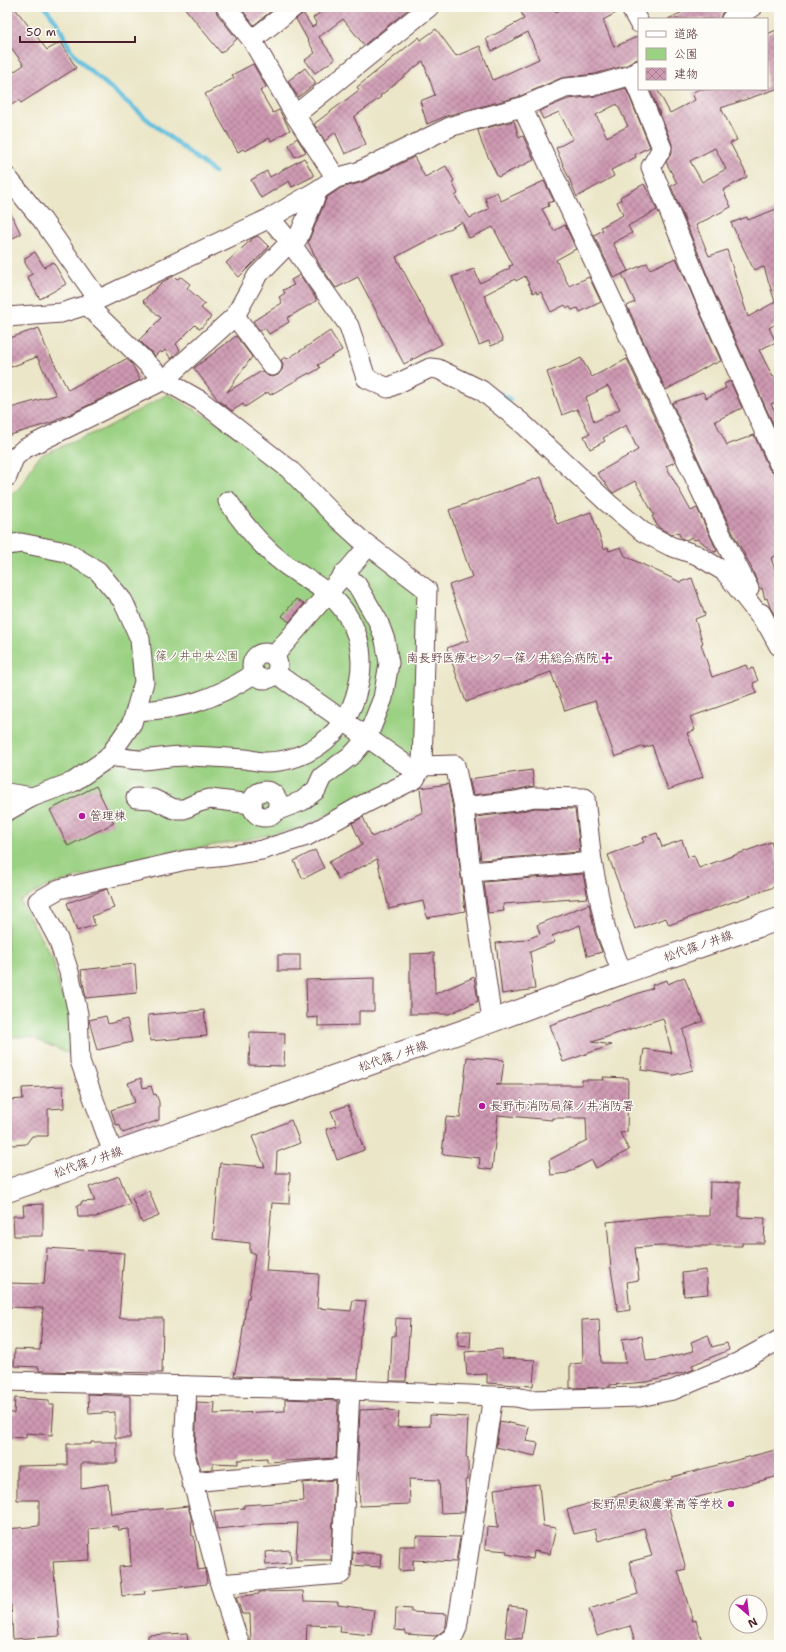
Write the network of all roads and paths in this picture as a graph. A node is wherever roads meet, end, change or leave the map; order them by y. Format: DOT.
graph roads {
  1 [pos="226,7"];
  2 [pos="294,7"];
  3 [pos="429,7"];
  4 [pos="630,7"];
  5 [pos="753,7"];
  6 [pos="733,18"];
  7 [pos="638,21"];
  8 [pos="252,40"];
  9 [pos="635,73"];
  10 [pos="641,90"];
  11 [pos="522,107"];
  12 [pos="295,115"];
  13 [pos="7,178"];
  14 [pos="336,178"];
  15 [pos="318,190"];
  16 [pos="270,218"];
  17 [pos="290,242"];
  18 [pos="93,302"];
  19 [pos="235,316"];
  20 [pos="7,317"];
  21 [pos="272,366"];
  22 [pos="164,380"];
  23 [pos="779,464"];
  24 [pos="7,477"];
  25 [pos="228,501"];
  26 [pos="7,545"];
  27 [pos="365,550"];
  28 [pos="344,573"];
  29 [pos="328,592"];
  30 [pos="766,624"];
  31 [pos="779,646"];
  32 [pos="276,665"];
  33 [pos="136,710"];
  34 [pos="343,721"];
  35 [pos="367,738"];
  36 [pos="109,756"];
  37 [pos="420,770"];
  38 [pos="7,793"];
  39 [pos="32,798"];
  40 [pos="136,798"];
  41 [pos="464,807"];
  42 [pos="7,811"];
  43 [pos="592,862"];
  44 [pos="471,872"];
  45 [pos="779,919"];
  46 [pos="622,973"];
  47 [pos="492,1021"];
  48 [pos="113,1153"];
  49 [pos="7,1190"];
  50 [pos="779,1340"];
  51 [pos="7,1381"];
  52 [pos="187,1386"];
  53 [pos="350,1390"];
  54 [pos="493,1396"];
  55 [pos="346,1468"];
  56 [pos="191,1482"];
  57 [pos="220,1584"];
  58 [pos="240,1645"];
  59 [pos="442,1645"];
  1 -- 8 [label="street"];
  2 -- 8 [label="street"];
  3 -- 12 [label="street"];
  4 -- 7 [label="street"];
  5 -- 6 [label="street"];
  8 -- 12 [label="street"];
  9 -- 11 [label="street"];
  10 -- 23 [label="street"];
  11 -- 14 [label="street"];
  11 -- 30 [label="street"];
  12 -- 14 [label="street"];
  13 -- 18 [label="street"];
  14 -- 15 [label="street"];
  15 -- 16 [label="street"];
  15 -- 17 [label="street"];
  16 -- 17 [label="street"];
  16 -- 18 [label="street"];
  17 -- 19 [label="street"];
  17 -- 30 [label="street"];
  18 -- 20 [label="street"];
  18 -- 22 [label="street"];
  19 -- 21 [label="street"];
  19 -- 22 [label="street"];
  22 -- 24 [label="street"];
  22 -- 37 [label="street"];
  25 -- 29 [label="street"];
  26 -- 33 [label="street"];
  27 -- 28 [label="street"];
  28 -- 29 [label="street"];
  28 -- 35 [label="street"];
  29 -- 32 [label="street"];
  29 -- 34 [label="street"];
  30 -- 31 [label="street"];
  32 -- 33 [label="street"];
  32 -- 34 [label="street"];
  33 -- 36 [label="street"];
  34 -- 35 [label="street"];
  34 -- 36 [label="street"];
  35 -- 37 [label="street"];
  35 -- 40 [label="street"];
  36 -- 39 [label="street"];
  37 -- 41 [label="street"];
  37 -- 48 [label="street"];
  38 -- 39 [label="street"];
  39 -- 42 [label="street"];
  41 -- 43 [label="street"];
  41 -- 44 [label="street"];
  43 -- 44 [label="street"];
  43 -- 46 [label="street"];
  44 -- 47 [label="street"];
  45 -- 46 [label="main road, 松代篠ノ井線"];
  46 -- 47 [label="main road, 松代篠ノ井線"];
  47 -- 48 [label="main road, 松代篠ノ井線"];
  48 -- 49 [label="main road, 松代篠ノ井線"];
  50 -- 54 [label="street"];
  51 -- 52 [label="street"];
  52 -- 53 [label="street"];
  52 -- 56 [label="street"];
  53 -- 54 [label="street"];
  53 -- 55 [label="street"];
  54 -- 59 [label="street"];
  55 -- 56 [label="street"];
  55 -- 57 [label="street"];
  56 -- 57 [label="street"];
  57 -- 58 [label="street"];
}
